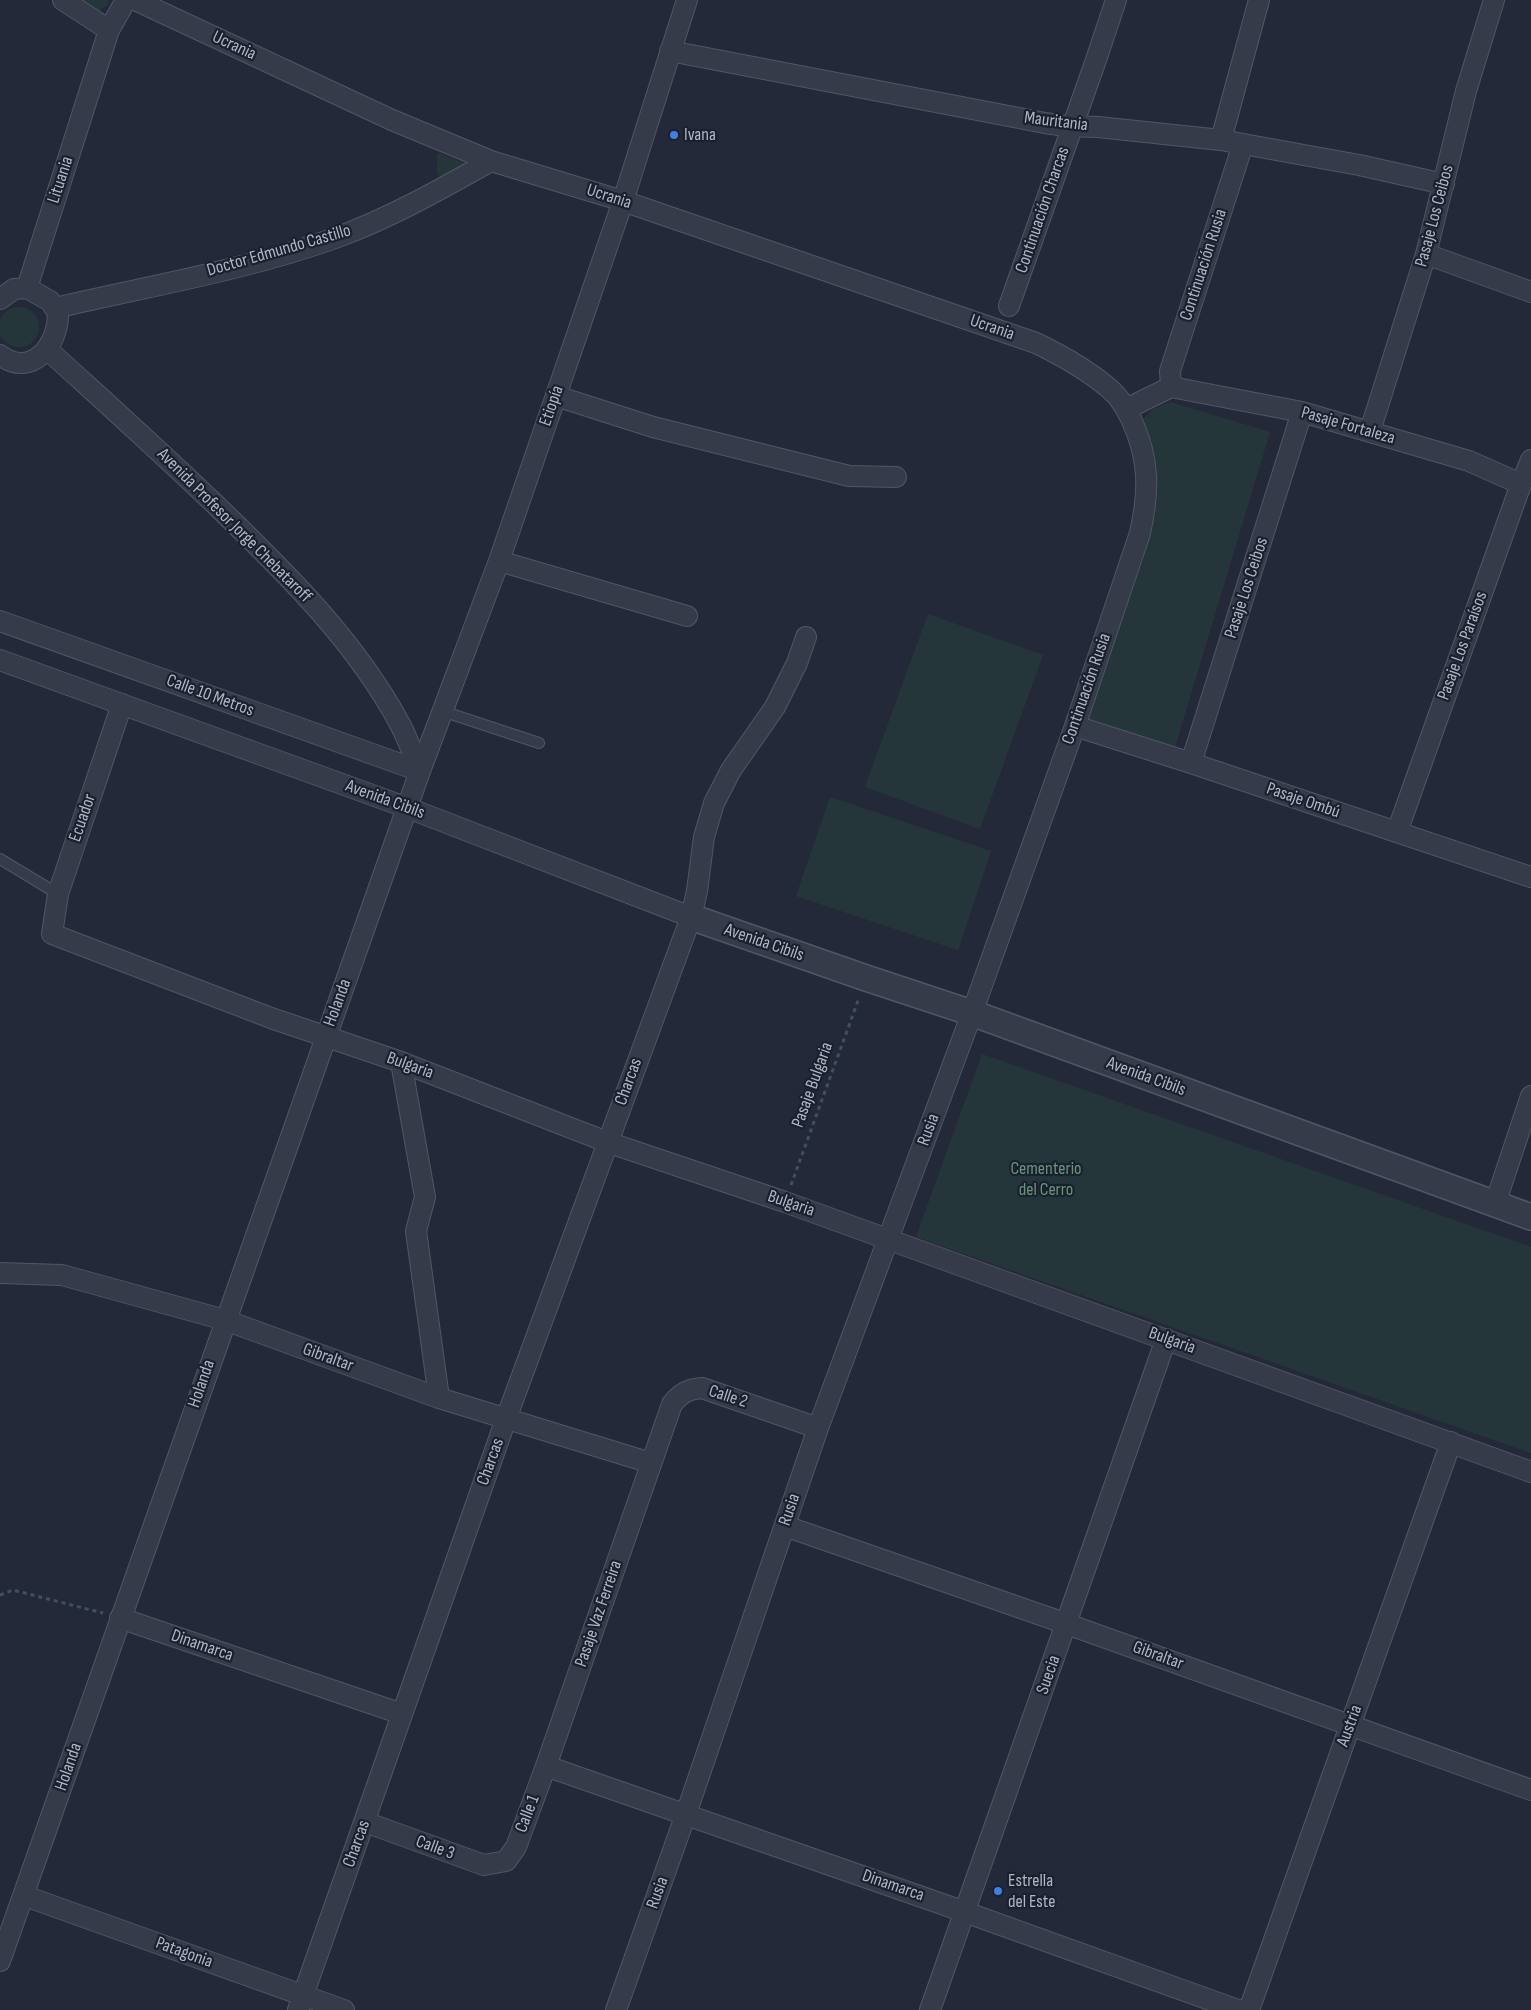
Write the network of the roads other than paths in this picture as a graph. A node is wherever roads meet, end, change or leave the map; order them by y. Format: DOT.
graph roads {
  1 [pos="63,0"];
  2 [pos="126,0"];
  3 [pos="135,0"];
  4 [pos="687,0"];
  5 [pos="1116,0"];
  6 [pos="1259,0"];
  7 [pos="1494,0"];
  8 [pos="109,30"];
  9 [pos="670,51"];
  10 [pos="1073,126"];
  11 [pos="1221,140"];
  12 [pos="1243,144"];
  13 [pos="491,161"];
  14 [pos="1444,184"];
  15 [pos="623,201"];
  16 [pos="1426,254"];
  17 [pos="27,288"];
  18 [pos="1531,292"];
  19 [pos="0,299"];
  20 [pos="1009,306"];
  21 [pos="55,308"];
  22 [pos="47,349"];
  23 [pos="2,363"];
  24 [pos="1090,374"];
  25 [pos="1171,388"];
  26 [pos="556,396"];
  27 [pos="1126,409"];
  28 [pos="1302,412"];
  29 [pos="1370,431"];
  30 [pos="1531,460"];
  31 [pos="896,477"];
  32 [pos="1521,484"];
  33 [pos="499,561"];
  34 [pos="687,616"];
  35 [pos="0,621"];
  36 [pos="806,637"];
  37 [pos="0,660"];
  38 [pos="122,704"];
  39 [pos="442,711"];
  40 [pos="1075,726"];
  41 [pos="539,743"];
  42 [pos="1191,763"];
  43 [pos="420,771"];
  44 [pos="408,808"];
  45 [pos="1397,832"];
  46 [pos="0,860"];
  47 [pos="1531,877"];
  48 [pos="58,894"];
  49 [pos="691,917"];
  50 [pos="52,934"];
  51 [pos="972,1013"];
  52 [pos="326,1036"];
  53 [pos="400,1062"];
  54 [pos="1531,1096"];
  55 [pos="607,1142"];
  56 [pos="1495,1204"];
  57 [pos="1531,1217"];
  58 [pos="889,1239"];
  59 [pos="0,1273"];
  60 [pos="225,1320"];
  61 [pos="1166,1339"];
  62 [pos="438,1398"];
  63 [pos="506,1419"];
  64 [pos="818,1428"];
  65 [pos="1451,1442"];
  66 [pos="651,1463"];
  67 [pos="1531,1472"];
  68 [pos="785,1526"];
  69 [pos="120,1618"];
  70 [pos="1067,1624"];
  71 [pos="402,1714"];
  72 [pos="1350,1725"];
  73 [pos="546,1766"];
  74 [pos="1531,1790"];
  75 [pos="686,1814"];
  76 [pos="365,1822"];
  77 [pos="506,1861"];
  78 [pos="24,1896"];
  79 [pos="965,1912"];
  80 [pos="0,1961"];
  81 [pos="300,2003"];
  82 [pos="344,2010"];
  83 [pos="616,2010"];
  84 [pos="930,2010"];
  85 [pos="1238,2010"];
  86 [pos="1249,2010"];
  1 -- 8 [label="street"];
  2 -- 8 [label="street, Lituania"];
  3 -- 13 [label="street, Ucrania"];
  4 -- 9 [label="street, Etiopía"];
  5 -- 10 [label="street, Continuación Charcas"];
  6 -- 11 [label="street"];
  7 -- 14 [label="street, Pasaje Los Ceibos"];
  8 -- 17 [label="street, Lituania"];
  9 -- 10 [label="street, Mauritania"];
  9 -- 15 [label="street, Etiopía"];
  10 -- 11 [label="street, Mauritania"];
  10 -- 20 [label="street, Continuación Charcas"];
  11 -- 12 [label="street, Mauritania"];
  12 -- 14 [label="street, Mauritania"];
  12 -- 25 [label="street, Continuación Rusia"];
  13 -- 15 [label="street, Ucrania"];
  13 -- 21 [label="street, Doctor Edmundo Castillo"];
  14 -- 16 [label="street, Pasaje Los Ceibos"];
  15 -- 24 [label="street, Ucrania"];
  15 -- 26 [label="street, Etiopía"];
  16 -- 18 [label="street"];
  16 -- 29 [label="street, Pasaje Los Ceibos"];
  17 -- 19 [label="street"];
  17 -- 21 [label="street"];
  21 -- 22 [label="street"];
  22 -- 23 [label="street"];
  22 -- 43 [label="street, Avenida Profesor Jorge Chebataroff"];
  24 -- 27 [label="street, Continuación Rusia"];
  25 -- 27 [label="street"];
  25 -- 28 [label="street, Pasaje Fortaleza"];
  26 -- 31 [label="street"];
  26 -- 33 [label="street, Etiopía"];
  27 -- 40 [label="street, Continuación Rusia"];
  28 -- 29 [label="street, Pasaje Fortaleza"];
  28 -- 42 [label="street, Pasaje Los Ceibos"];
  29 -- 32 [label="street, Pasaje Fortaleza"];
  30 -- 32 [label="street, Pasaje Los Paraísos"];
  32 -- 45 [label="street, Pasaje Los Paraísos"];
  33 -- 34 [label="street"];
  33 -- 39 [label="street, Etiopía"];
  35 -- 43 [label="street, Calle 10 Metros"];
  36 -- 49 [label="street, Charcas"];
  37 -- 38 [label="street, Avenida Cibils"];
  38 -- 44 [label="street, Avenida Cibils"];
  38 -- 48 [label="street, Ecuador"];
  39 -- 41 [label="lane"];
  39 -- 43 [label="street, Etiopía"];
  40 -- 42 [label="street, Pasaje Ombú"];
  40 -- 51 [label="street, Continuación Rusia"];
  42 -- 45 [label="street, Pasaje Ombú"];
  43 -- 44 [label="street, Etiopía"];
  44 -- 49 [label="street, Avenida Cibils"];
  44 -- 52 [label="street, Holanda"];
  45 -- 47 [label="street, Pasaje Ombú"];
  46 -- 48 [label="lane"];
  48 -- 50 [label="street, Ecuador"];
  49 -- 51 [label="street, Avenida Cibils"];
  49 -- 55 [label="street, Charcas"];
  50 -- 52 [label="street, Bulgaria"];
  51 -- 56 [label="street, Avenida Cibils"];
  51 -- 58 [label="street, Rusia"];
  52 -- 53 [label="street, Bulgaria"];
  52 -- 60 [label="street, Holanda"];
  53 -- 55 [label="street, Bulgaria"];
  53 -- 62 [label="street"];
  54 -- 56 [label="street"];
  55 -- 58 [label="street, Bulgaria"];
  55 -- 63 [label="street, Charcas"];
  56 -- 57 [label="street, Avenida Cibils"];
  58 -- 61 [label="street, Bulgaria"];
  58 -- 64 [label="street, Rusia"];
  59 -- 60 [label="street, Gibraltar"];
  60 -- 62 [label="street, Gibraltar"];
  60 -- 69 [label="street, Holanda"];
  61 -- 65 [label="street, Bulgaria"];
  61 -- 70 [label="street, Suecia"];
  62 -- 63 [label="street, Gibraltar"];
  63 -- 66 [label="street, Gibraltar"];
  63 -- 71 [label="street, Charcas"];
  64 -- 66 [label="street, Calle 2"];
  64 -- 68 [label="street, Rusia"];
  65 -- 67 [label="street, Bulgaria"];
  65 -- 72 [label="street, Austria"];
  66 -- 73 [label="street, Pasaje Vaz Ferreira"];
  68 -- 70 [label="street, Gibraltar"];
  68 -- 75 [label="street, Rusia"];
  69 -- 71 [label="street, Dinamarca"];
  69 -- 78 [label="street, Holanda"];
  70 -- 72 [label="street, Gibraltar"];
  70 -- 79 [label="street, Suecia"];
  71 -- 76 [label="street, Charcas"];
  72 -- 74 [label="street, Gibraltar"];
  72 -- 86 [label="street, Austria"];
  73 -- 75 [label="street, Dinamarca"];
  73 -- 77 [label="street, Calle 1"];
  75 -- 79 [label="street, Dinamarca"];
  75 -- 83 [label="street, Rusia"];
  76 -- 77 [label="street, Calle 3"];
  76 -- 81 [label="street, Charcas"];
  78 -- 80 [label="street, Holanda"];
  78 -- 81 [label="street, Patagonia"];
  79 -- 84 [label="street, Suecia"];
  79 -- 85 [label="street, Dinamarca"];
  81 -- 82 [label="street, Patagonia"];
}
